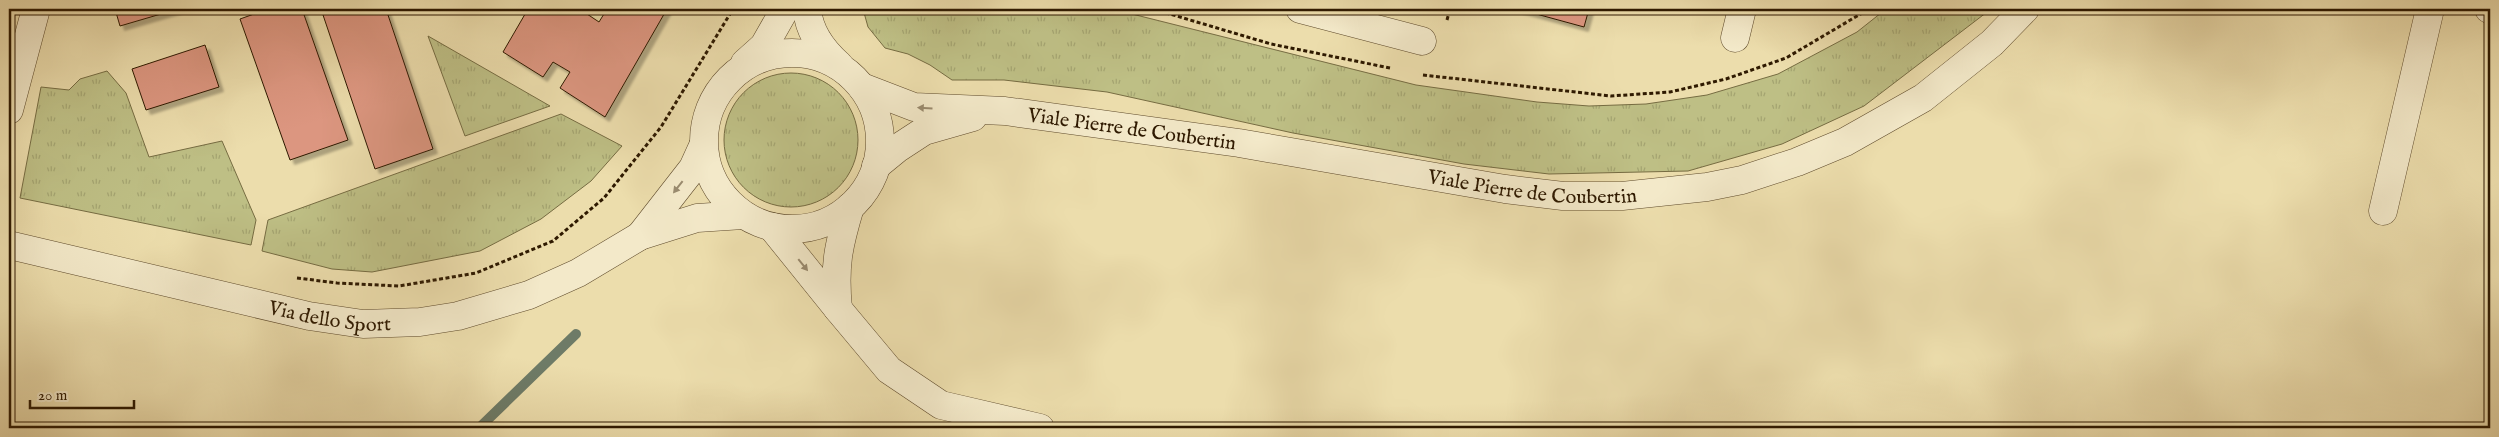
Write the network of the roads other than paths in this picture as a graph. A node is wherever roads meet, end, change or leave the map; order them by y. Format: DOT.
graph roads {
  1 [pos="36,9"];
  2 [pos="785,9"];
  3 [pos="807,9"];
  4 [pos="1300,9"];
  5 [pos="1742,9"];
  6 [pos="2025,9"];
  7 [pos="2430,9"];
  8 [pos="1735,38"];
  9 [pos="1422,42"];
  10 [pos="840,66"];
  11 [pos="737,71"];
  12 [pos="862,87"];
  13 [pos="9,110"];
  14 [pos="991,111"];
  15 [pos="703,146"];
  16 [pos="876,166"];
  17 [pos="850,206"];
  18 [pos="2383,211"];
  19 [pos="743,215"];
  20 [pos="772,227"];
  21 [pos="640,236"];
  22 [pos="9,245"];
  23 [pos="838,309"];
  24 [pos="1040,428"];
  1 -- 13 [label="street"];
  2 -- 11 [label="street"];
  3 -- 10 [label="street"];
  4 -- 9 [label="street"];
  5 -- 8 [label="street"];
  6 -- 14 [label="street, Viale Pierre de Coubertin"];
  7 -- 18 [label="street"];
  10 -- 11 [label="street, Viale Pierre de Coubertin"];
  10 -- 12 [label="street, Viale Pierre de Coubertin"];
  11 -- 15 [label="street, Viale Pierre de Coubertin"];
  14 -- 12 [label="street, Viale Pierre de Coubertin, one-way"];
  12 -- 16 [label="street, Viale Pierre de Coubertin"];
  14 -- 16 [label="street, Viale Pierre de Coubertin"];
  15 -- 19 [label="street, Viale Pierre de Coubertin"];
  15 -- 21 [label="street, Via dello Sport, one-way"];
  16 -- 17 [label="street, Viale Pierre de Coubertin"];
  17 -- 20 [label="street, Viale Pierre de Coubertin"];
  17 -- 23 [label="street"];
  19 -- 20 [label="street, Viale Pierre de Coubertin"];
  19 -- 21 [label="street, Via dello Sport"];
  20 -- 23 [label="street, one-way"];
  21 -- 22 [label="street, Via dello Sport"];
  23 -- 24 [label="street"];
}
